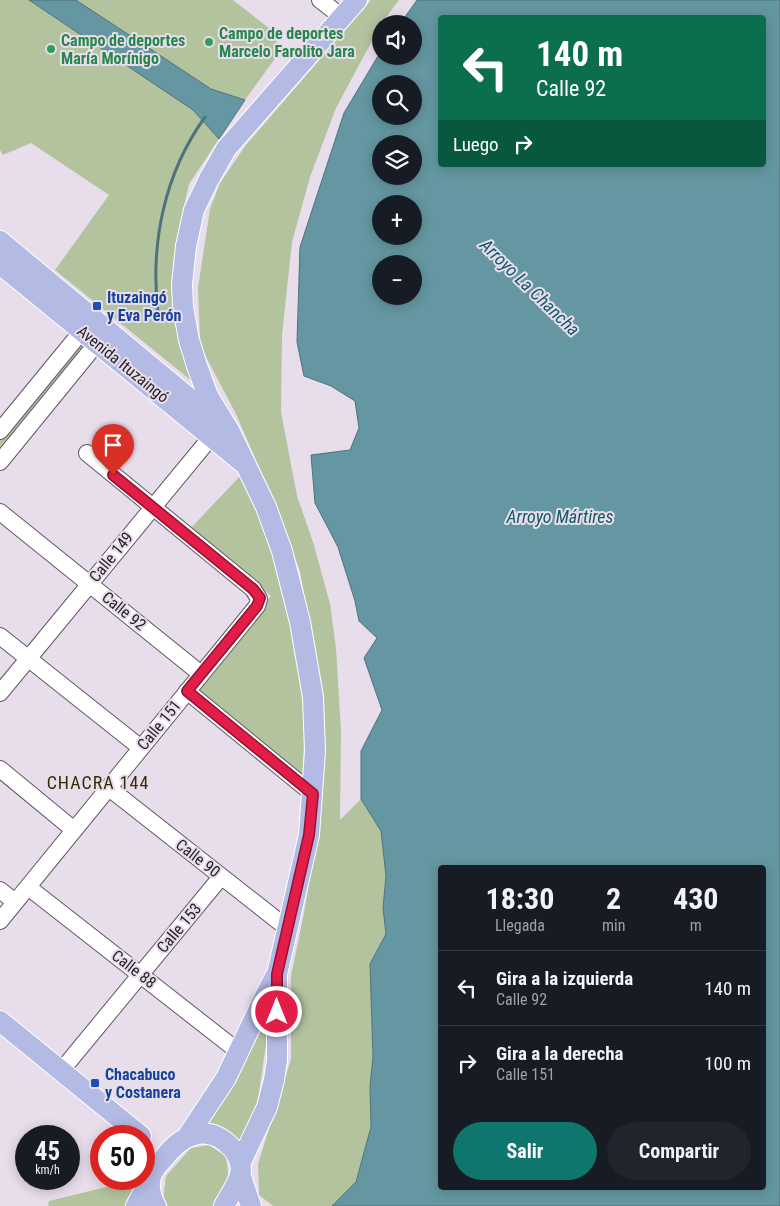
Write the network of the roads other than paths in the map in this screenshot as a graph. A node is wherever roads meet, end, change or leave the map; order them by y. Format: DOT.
graph roads {
  1 [pos="320,0"];
  2 [pos="357,0"];
  3 [pos="342,17"];
  4 [pos="0,241"];
  5 [pos="0,264"];
  6 [pos="93,333"];
  7 [pos="211,427"];
  8 [pos="0,431"];
  9 [pos="230,432"];
  10 [pos="87,453"];
  11 [pos="0,462"];
  12 [pos="245,465"];
  13 [pos="152,507"];
  14 [pos="0,512"];
  15 [pos="90,584"];
  16 [pos="0,636"];
  17 [pos="28,658"];
  18 [pos="201,674"];
  19 [pos="187,691"];
  20 [pos="0,693"];
  21 [pos="141,748"];
  22 [pos="0,769"];
  23 [pos="108,788"];
  24 [pos="313,794"];
  25 [pos="74,830"];
  26 [pos="222,877"];
  27 [pos="28,887"];
  28 [pos="0,890"];
  29 [pos="15,902"];
  30 [pos="0,921"];
  31 [pos="287,928"];
  32 [pos="140,974"];
  33 [pos="277,974"];
  34 [pos="0,1021"];
  35 [pos="0,1037"];
  36 [pos="239,1052"];
  37 [pos="61,1071"];
  38 [pos="109,1125"];
  39 [pos="127,1125"];
  40 [pos="155,1142"];
  41 [pos="180,1142"];
  42 [pos="240,1169"];
  43 [pos="155,1174"];
  44 [pos="144,1190"];
  45 [pos="152,1190"];
  46 [pos="136,1206"];
  47 [pos="156,1206"];
  48 [pos="224,1206"];
  49 [pos="251,1206"];
  1 -- 3 [label="street"];
  2 -- 3 [label="main road"];
  3 -- 9 [label="main road"];
  4 -- 6 [label="main road, Avenida Ituzaingó"];
  5 -- 6 [label="main road, Avenida Ituzaingó"];
  6 -- 7 [label="main road, Avenida Ituzaingó"];
  6 -- 8 [label="street"];
  6 -- 11 [label="street"];
  7 -- 9 [label="main road, Avenida Ituzaingó"];
  7 -- 12 [label="main road, Avenida Ituzaingó"];
  7 -- 13 [label="street, Calle 149"];
  9 -- 12 [label="main road"];
  10 -- 13 [label="street"];
  12 -- 24 [label="main road"];
  13 -- 15 [label="street, Calle 149"];
  13 -- 18 [label="street, Calle 151"];
  14 -- 15 [label="street, Calle 92"];
  15 -- 17 [label="street, Calle 149"];
  15 -- 18 [label="street, Calle 92"];
  16 -- 17 [label="street"];
  17 -- 20 [label="street, Calle 149"];
  17 -- 21 [label="street"];
  18 -- 19 [label="street, Calle 151"];
  19 -- 21 [label="street, Calle 151"];
  19 -- 24 [label="street"];
  21 -- 23 [label="street, Calle 151"];
  22 -- 25 [label="street"];
  23 -- 25 [label="street, Calle 151"];
  23 -- 26 [label="street, Calle 90"];
  24 -- 31 [label="main road"];
  25 -- 27 [label="street, Calle 151"];
  26 -- 31 [label="street, Calle 90"];
  26 -- 32 [label="street, Calle 153"];
  27 -- 29 [label="street, Calle 151"];
  27 -- 32 [label="street, Calle 88"];
  28 -- 29 [label="street"];
  29 -- 30 [label="street, Calle 151"];
  31 -- 33 [label="main road"];
  32 -- 36 [label="street, Calle 88"];
  32 -- 37 [label="street, Calle 153"];
  33 -- 36 [label="main road"];
  33 -- 42 [label="main road"];
  34 -- 37 [label="main road"];
  35 -- 38 [label="main road"];
  36 -- 41 [label="main road"];
  37 -- 39 [label="main road"];
  40 -- 41 [label="main road"];
  41 -- 42 [label="main road"];
  41 -- 43 [label="main road"];
  42 -- 48 [label="main road"];
  42 -- 49 [label="main road"];
  44 -- 46 [label="main road"];
  45 -- 47 [label="main road"];
}
